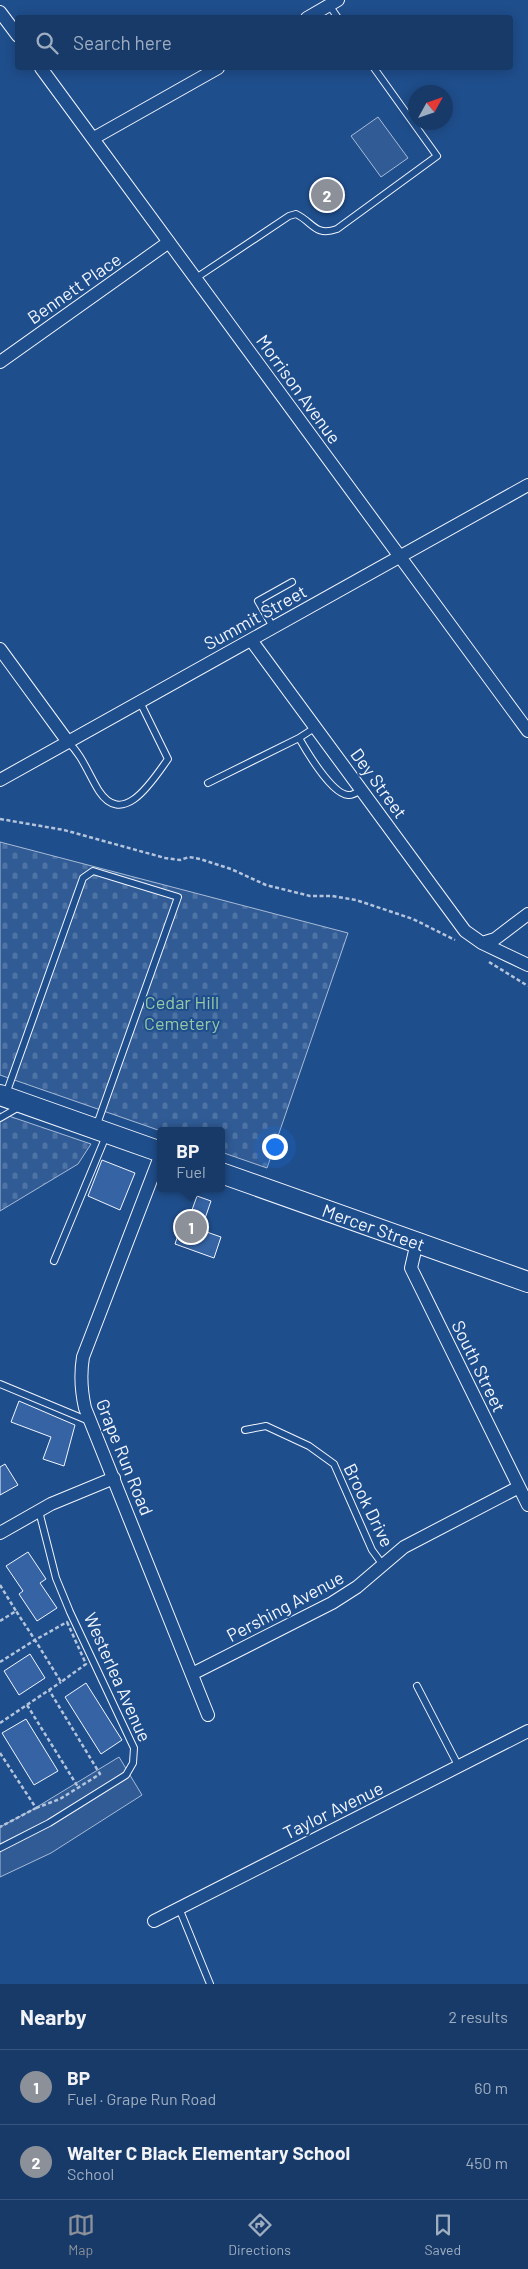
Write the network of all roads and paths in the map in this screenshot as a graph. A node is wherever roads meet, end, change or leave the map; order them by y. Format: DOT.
graph roads {
  1 [pos="333,3"];
  2 [pos="0,12"];
  3 [pos="312,15"];
  4 [pos="337,15"];
  5 [pos="15,32"];
  6 [pos="43,70"];
  7 [pos="214,70"];
  8 [pos="375,70"];
  9 [pos="94,138"];
  10 [pos="169,242"];
  11 [pos="196,278"];
  12 [pos="0,362"];
  13 [pos="528,485"];
  14 [pos="400,556"];
  15 [pos="292,582"];
  16 [pos="273,627"];
  17 [pos="251,640"];
  18 [pos="0,649"];
  19 [pos="140,702"];
  20 [pos="316,727"];
  21 [pos="528,731"];
  22 [pos="299,738"];
  23 [pos="68,742"];
  24 [pos="0,780"];
  25 [pos="208,783"];
  26 [pos="362,789"];
  27 [pos="0,819"];
  28 [pos="528,914"];
  29 [pos="456,941"];
  30 [pos="482,943"];
  31 [pos="483,958"];
  32 [pos="528,965"];
  33 [pos="528,986"];
  34 [pos="3,1096"];
  35 [pos="24,1103"];
  36 [pos="0,1118"];
  37 [pos="102,1131"];
  38 [pos="157,1152"];
  39 [pos="157,1163"];
  40 [pos="225,1174"];
  41 [pos="417,1242"];
  42 [pos="54,1261"];
  43 [pos="528,1282"];
  44 [pos="0,1384"];
  45 [pos="91,1422"];
  46 [pos="245,1430"];
  47 [pos="114,1478"];
  48 [pos="519,1487"];
  49 [pos="528,1504"];
  50 [pos="38,1510"];
  51 [pos="0,1533"];
  52 [pos="382,1565"];
  53 [pos="0,1585"];
  54 [pos="16,1611"];
  55 [pos="0,1621"];
  56 [pos="35,1640"];
  57 [pos="0,1662"];
  58 [pos="192,1674"];
  59 [pos="61,1682"];
  60 [pos="417,1686"];
  61 [pos="49,1690"];
  62 [pos="27,1705"];
  63 [pos="208,1714"];
  64 [pos="0,1723"];
  65 [pos="528,1731"];
  66 [pos="0,1753"];
  67 [pos="459,1766"];
  68 [pos="78,1788"];
  69 [pos="36,1808"];
  70 [pos="0,1827"];
  71 [pos="0,1848"];
  72 [pos="179,1908"];
  73 [pos="154,1921"];
  74 [pos="210,1984"];
  1 -- 3 [label="street"];
  1 -- 4 [label="lane"];
  2 -- 5 [label="street"];
  6 -- 9 [label="street, Morrison Avenue"];
  7 -- 9 [label="street"];
  8 -- 11 [label="lane"];
  9 -- 10 [label="street, Morrison Avenue"];
  10 -- 11 [label="street, Morrison Avenue"];
  10 -- 12 [label="street, Bennett Place"];
  11 -- 14 [label="street, Morrison Avenue"];
  13 -- 14 [label="street, Summit Street"];
  14 -- 16 [label="street, Summit Street"];
  14 -- 21 [label="street, Morrison Avenue"];
  15 -- 16 [label="lane"];
  16 -- 17 [label="street, Summit Street"];
  17 -- 19 [label="street, Summit Street"];
  17 -- 20 [label="street, Dey Street"];
  18 -- 23 [label="street"];
  19 -- 23 [label="street, Summit Street"];
  19 -- 23 [label="lane"];
  20 -- 22 [label="lane"];
  20 -- 26 [label="street, Dey Street"];
  22 -- 25 [label="lane"];
  22 -- 26 [label="lane"];
  23 -- 24 [label="street, Summit Street"];
  26 -- 30 [label="street, Dey Street"];
  27 -- 29 [label="path"];
  28 -- 30 [label="street"];
  30 -- 32 [label="street, Dey Street"];
  31 -- 33 [label="path"];
  34 -- 35 [label="main road"];
  34 -- 37 [label="lane"];
  35 -- 36 [label="lane"];
  35 -- 37 [label="main road"];
  37 -- 38 [label="main road"];
  37 -- 42 [label="lane"];
  39 -- 45 [label="street, Grape Run Road"];
  40 -- 41 [label="main road, Mercer Street"];
  41 -- 43 [label="main road, Mercer Street"];
  41 -- 48 [label="street, South Street"];
  44 -- 45 [label="lane"];
  45 -- 47 [label="street, Grape Run Road"];
  46 -- 52 [label="lane, Brook Drive"];
  47 -- 50 [label="street"];
  47 -- 58 [label="street, Grape Run Road"];
  48 -- 49 [label="street, South Street"];
  48 -- 52 [label="street, Pershing Avenue"];
  50 -- 51 [label="street"];
  50 -- 71 [label="lane, Westerlea Avenue"];
  52 -- 58 [label="street, Pershing Avenue"];
  53 -- 54 [label="path"];
  54 -- 55 [label="path"];
  54 -- 56 [label="path"];
  56 -- 57 [label="path"];
  56 -- 59 [label="path"];
  56 -- 59 [label="path"];
  58 -- 63 [label="street, Grape Run Road"];
  59 -- 61 [label="path"];
  60 -- 67 [label="lane"];
  61 -- 62 [label="path"];
  61 -- 68 [label="path"];
  62 -- 64 [label="path"];
  62 -- 68 [label="path"];
  65 -- 67 [label="street, Taylor Avenue"];
  66 -- 69 [label="path"];
  67 -- 72 [label="street, Taylor Avenue"];
  68 -- 69 [label="path"];
  69 -- 70 [label="path"];
  72 -- 73 [label="street, Taylor Avenue"];
  72 -- 74 [label="lane"];
}
